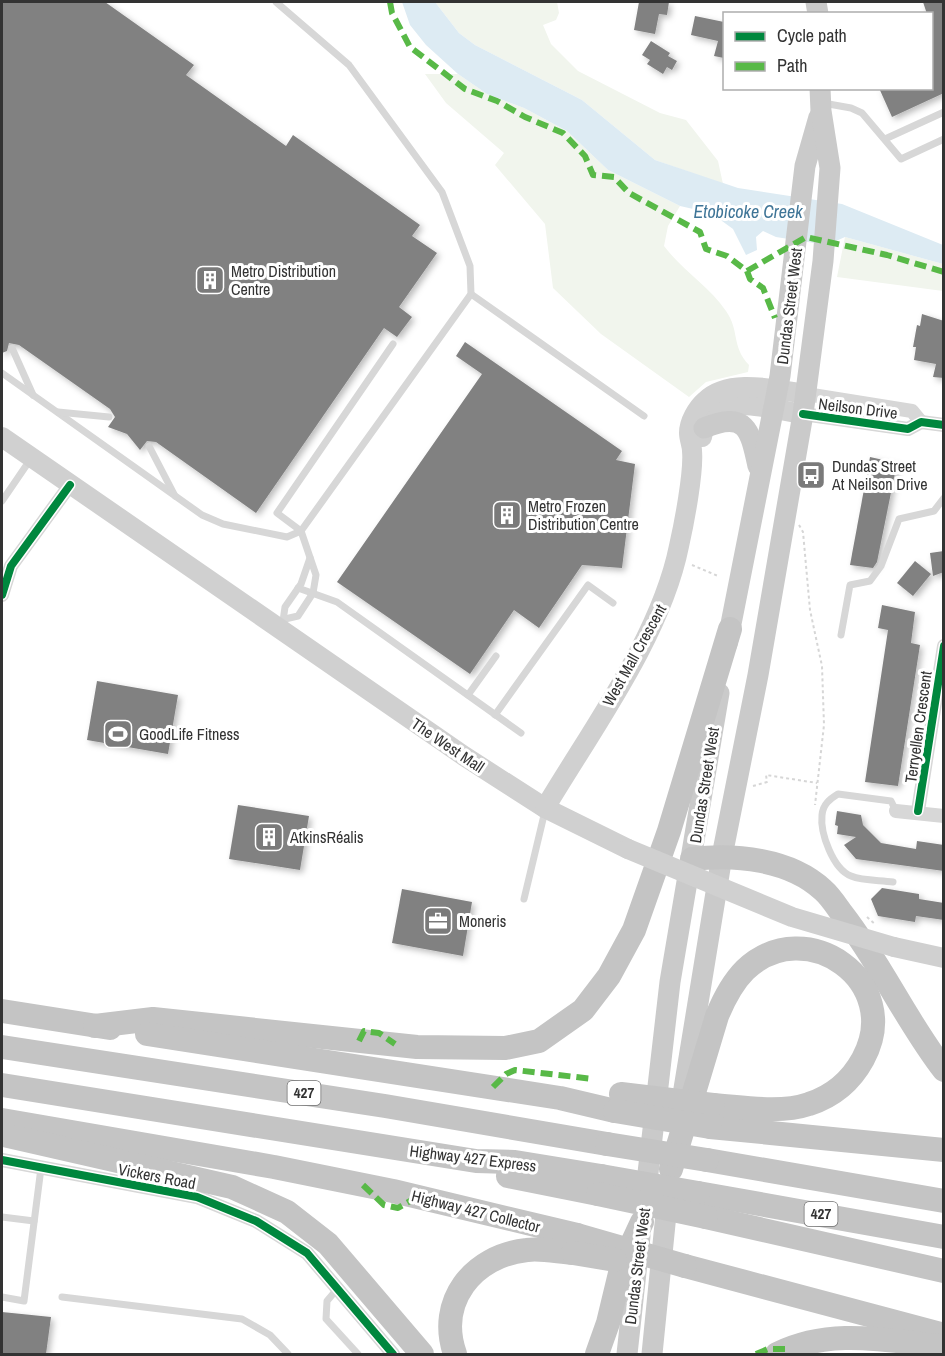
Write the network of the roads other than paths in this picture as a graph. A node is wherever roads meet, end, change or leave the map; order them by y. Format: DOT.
graph roads {
  1 [pos="276,2"];
  2 [pos="820,101"];
  3 [pos="944,112"];
  4 [pos="885,139"];
  5 [pos="944,139"];
  6 [pos="471,294"];
  7 [pos="393,344"];
  8 [pos="12,348"];
  9 [pos="2,373"];
  10 [pos="33,396"];
  11 [pos="776,400"];
  12 [pos="804,404"];
  13 [pos="55,411"];
  14 [pos="644,416"];
  15 [pos="109,417"];
  16 [pos="921,422"];
  17 [pos="944,425"];
  18 [pos="704,428"];
  19 [pos="2,437"];
  20 [pos="149,446"];
  21 [pos="693,452"];
  22 [pos="32,458"];
  23 [pos="760,476"];
  24 [pos="70,485"];
  25 [pos="177,498"];
  26 [pos="944,498"];
  27 [pos="2,501"];
  28 [pos="301,531"];
  29 [pos="311,556"];
  30 [pos="298,588"];
  31 [pos="2,589"];
  32 [pos="313,593"];
  33 [pos="614,603"];
  34 [pos="281,624"];
  35 [pos="730,629"];
  36 [pos="841,636"];
  37 [pos="944,646"];
  38 [pos="496,656"];
  39 [pos="468,695"];
  40 [pos="495,715"];
  41 [pos="521,733"];
  42 [pos="546,808"];
  43 [pos="896,811"];
  44 [pos="918,811"];
  45 [pos="944,816"];
  46 [pos="722,856"];
  47 [pos="692,859"];
  48 [pos="893,882"];
  49 [pos="524,899"];
  50 [pos="944,958"];
  51 [pos="2,1011"];
  52 [pos="95,1026"];
  53 [pos="2,1047"];
  54 [pos="944,1070"];
  55 [pos="2,1085"];
  56 [pos="711,1116"];
  57 [pos="2,1120"];
  58 [pos="742,1132"];
  59 [pos="2,1134"];
  60 [pos="944,1150"];
  61 [pos="2,1160"];
  62 [pos="944,1160"];
  63 [pos="40,1168"];
  64 [pos="671,1169"];
  65 [pos="600,1185"];
  66 [pos="944,1201"];
  67 [pos="2,1217"];
  68 [pos="34,1221"];
  69 [pos="642,1222"];
  70 [pos="944,1237"];
  71 [pos="575,1244"];
  72 [pos="944,1271"];
  73 [pos="338,1288"];
  74 [pos="2,1297"];
  75 [pos="62,1298"];
  76 [pos="944,1335"];
  77 [pos="944,1347"];
  78 [pos="288,1354"];
  79 [pos="358,1354"];
  80 [pos="393,1354"];
  81 [pos="422,1354"];
  82 [pos="455,1354"];
  83 [pos="597,1354"];
  84 [pos="627,1354"];
  85 [pos="652,1354"];
  86 [pos="777,1354"];
  1 -- 6 [label="lane"];
  2 -- 4 [label="lane"];
  2 -- 11 [label="main road, Dundas Street West"];
  2 -- 12 [label="main road, Dundas Street West"];
  3 -- 4 [label="lane"];
  4 -- 5 [label="lane"];
  6 -- 14 [label="lane"];
  6 -- 28 [label="lane"];
  7 -- 28 [label="lane"];
  8 -- 10 [label="lane"];
  9 -- 10 [label="lane"];
  10 -- 13 [label="lane"];
  11 -- 12 [label="main road, Neilson Drive"];
  11 -- 18 [label="main road, West Mall Crescent"];
  11 -- 21 [label="main road, West Mall Crescent"];
  11 -- 23 [label="main road, Dundas Street West"];
  12 -- 16 [label="street, Neilson Drive"];
  12 -- 16 [label="street, Neilson Drive"];
  12 -- 46 [label="main road, Dundas Street West"];
  13 -- 15 [label="lane"];
  13 -- 25 [label="lane"];
  16 -- 17 [label="street, Neilson Drive"];
  18 -- 21 [label="main road, West Mall Crescent"];
  18 -- 23 [label="main road"];
  19 -- 22 [label="main road, The West Mall"];
  20 -- 25 [label="lane"];
  21 -- 42 [label="main road, West Mall Crescent"];
  22 -- 24 [label="main road, The West Mall"];
  22 -- 27 [label="lane"];
  23 -- 35 [label="main road, Dundas Street West"];
  24 -- 31 [label="street"];
  24 -- 34 [label="main road, The West Mall"];
  25 -- 28 [label="lane"];
  26 -- 36 [label="lane"];
  28 -- 29 [label="lane"];
  29 -- 30 [label="lane"];
  29 -- 32 [label="lane"];
  30 -- 32 [label="lane"];
  30 -- 34 [label="lane"];
  32 -- 34 [label="lane"];
  32 -- 39 [label="lane"];
  33 -- 40 [label="lane"];
  34 -- 42 [label="main road, The West Mall"];
  35 -- 47 [label="main road, Dundas Street West"];
  35 -- 52 [label="highway"];
  37 -- 44 [label="street, Terryellen Crescent"];
  38 -- 39 [label="lane"];
  39 -- 40 [label="lane"];
  40 -- 41 [label="lane"];
  42 -- 49 [label="lane"];
  42 -- 50 [label="main road, The West Mall, bridge"];
  43 -- 44 [label="street"];
  43 -- 48 [label="lane"];
  44 -- 45 [label="street"];
  46 -- 47 [label="highway"];
  46 -- 54 [label="highway"];
  46 -- 64 [label="main road, Dundas Street West"];
  47 -- 69 [label="main road, Dundas Street West"];
  51 -- 52 [label="highway, 427"];
  52 -- 56 [label="highway, 427, bridge"];
  53 -- 66 [label="highway, Highway 427 Express / 427, bridge"];
  55 -- 65 [label="highway, Highway 427 Express / 427"];
  56 -- 58 [label="highway, 427"];
  56 -- 64 [label="highway"];
  57 -- 71 [label="highway, Highway 427 Collector"];
  58 -- 60 [label="highway, 427"];
  58 -- 62 [label="highway"];
  59 -- 81 [label="highway"];
  61 -- 63 [label="street, Vickers Road"];
  63 -- 68 [label="lane"];
  63 -- 73 [label="street, Vickers Road"];
  64 -- 85 [label="main road, Dundas Street West"];
  65 -- 70 [label="highway, Highway 427 Express / 427, bridge"];
  65 -- 72 [label="highway, bridge"];
  67 -- 68 [label="lane"];
  68 -- 74 [label="lane"];
  69 -- 83 [label="highway"];
  69 -- 84 [label="main road, Dundas Street West"];
  71 -- 76 [label="highway, Highway 427 Collector, bridge"];
  71 -- 82 [label="highway"];
  73 -- 79 [label="lane"];
  73 -- 80 [label="street, Vickers Road"];
  75 -- 78 [label="lane"];
  77 -- 86 [label="highway"];
}
